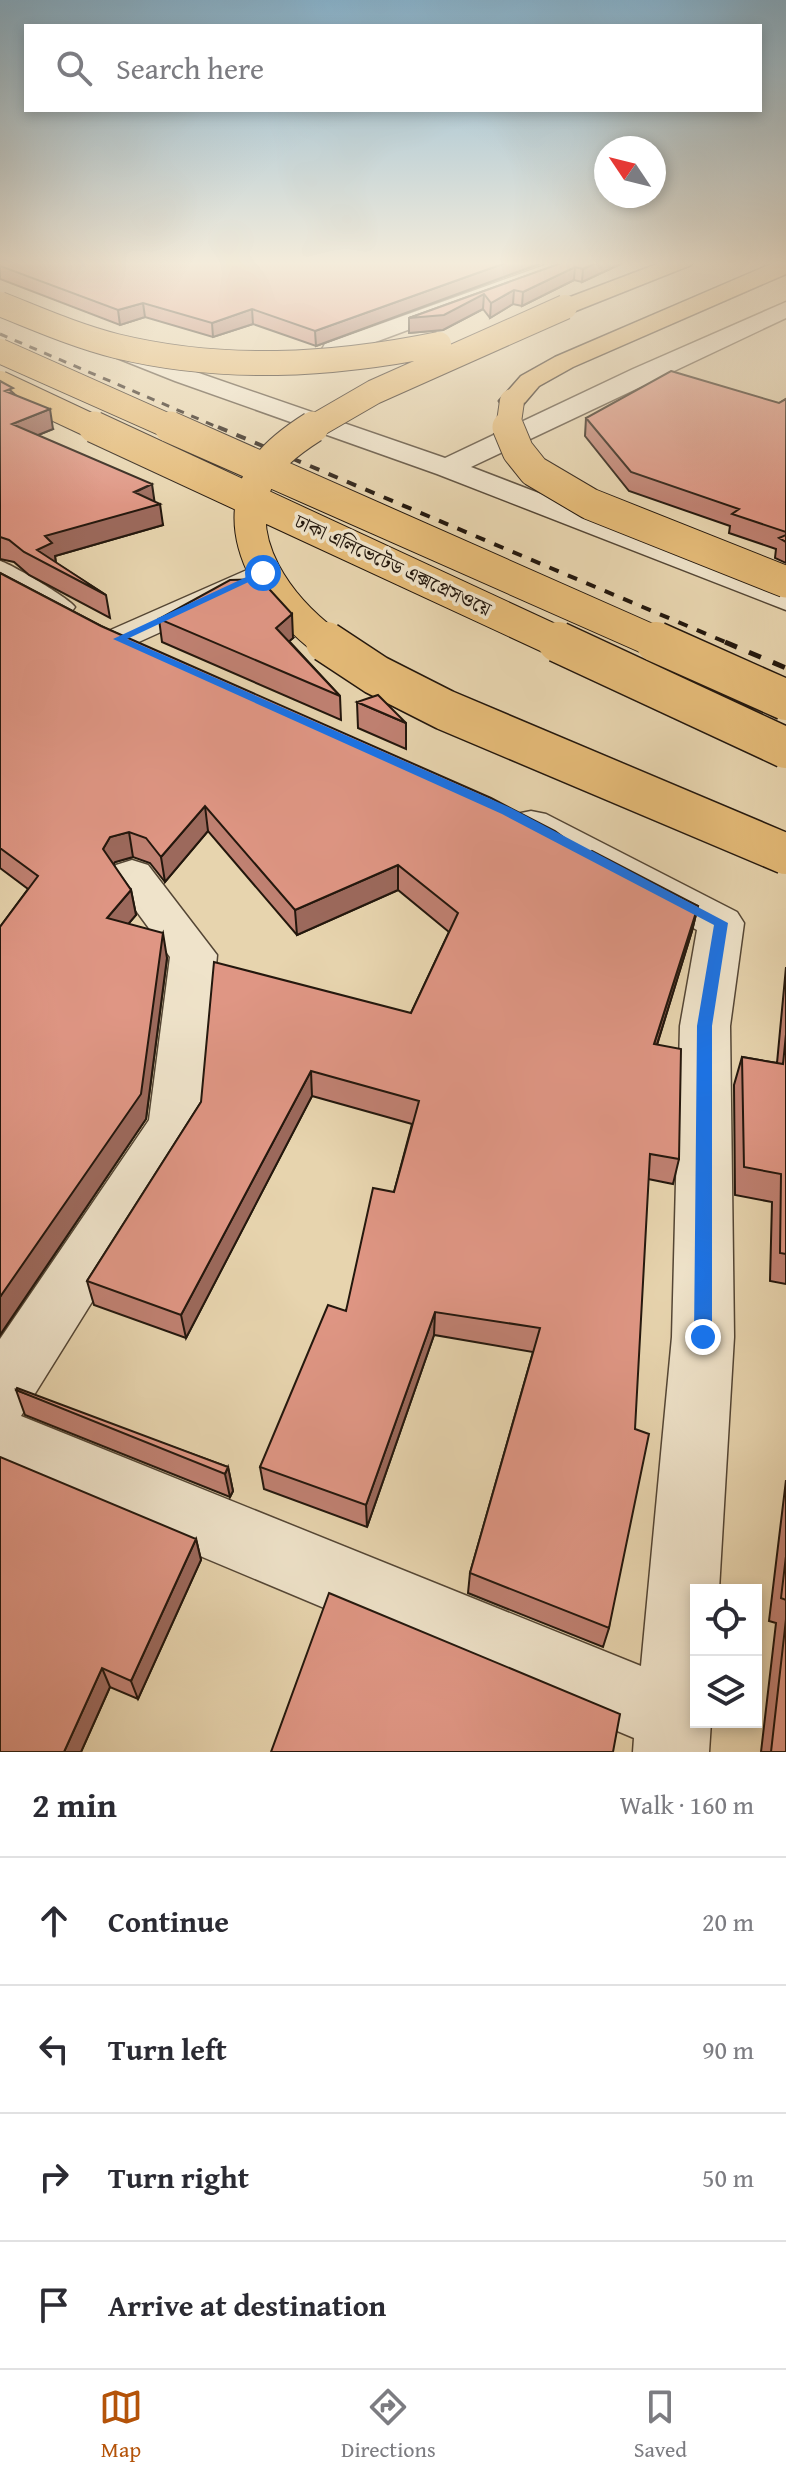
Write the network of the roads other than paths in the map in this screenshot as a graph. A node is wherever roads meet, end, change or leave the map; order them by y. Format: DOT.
graph roads {
  1 [pos="100,343"];
  2 [pos="107,343"];
  3 [pos="351,343"];
  4 [pos="444,343"];
  5 [pos="487,343"];
  6 [pos="608,343"];
  7 [pos="711,343"];
  8 [pos="334,349"];
  9 [pos="0,351"];
  10 [pos="0,370"];
  11 [pos="0,383"];
  12 [pos="447,468"];
  13 [pos="0,571"];
  14 [pos="263,573"];
  15 [pos="786,582"];
  16 [pos="786,600"];
  17 [pos="118,639"];
  18 [pos="176,665"];
  19 [pos="786,700"];
  20 [pos="786,748"];
  21 [pos="786,760"];
  22 [pos="492,805"];
  23 [pos="786,854"];
  24 [pos="132,875"];
  25 [pos="0,1394"];
  26 [pos="0,1440"];
  27 [pos="673,1734"];
  1 -- 12 [label="street"];
  2 -- 4 [label="highway, bridge"];
  3 -- 8 [label="street"];
  5 -- 23 [label="highway, bridge"];
  6 -- 15 [label="highway, bridge"];
  7 -- 12 [label="street"];
  9 -- 19 [label="highway, ঢাকা এলিভেটেড এক্সপ্রেসওয়ে, bridge"];
  10 -- 21 [label="street"];
  11 -- 20 [label="highway, ঢাকা এলিভেটেড এক্সপ্রেসওয়ে, bridge"];
  12 -- 16 [label="street"];
  13 -- 17 [label="street"];
  14 -- 17 [label="street"];
  17 -- 18 [label="street"];
  22 -- 27 [label="street"];
  24 -- 25 [label="street"];
  26 -- 27 [label="street"];
}
